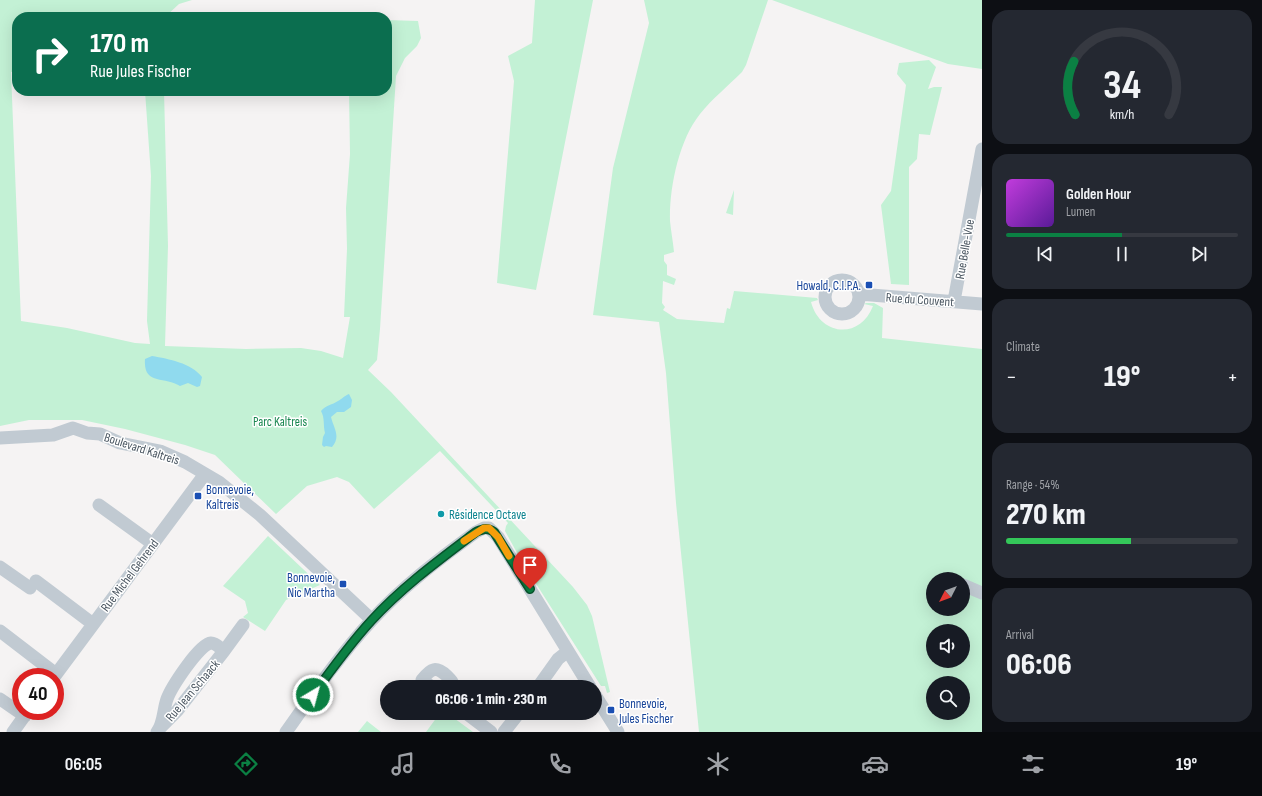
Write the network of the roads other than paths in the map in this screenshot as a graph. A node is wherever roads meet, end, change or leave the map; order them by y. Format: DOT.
graph roads {
  1 [pos="982,149"];
  2 [pos="859,294"];
  3 [pos="954,301"];
  4 [pos="982,304"];
  5 [pos="0,438"];
  6 [pos="205,474"];
  7 [pos="99,506"];
  8 [pos="153,544"];
  9 [pos="0,567"];
  10 [pos="970,588"];
  11 [pos="982,594"];
  12 [pos="372,620"];
  13 [pos="93,624"];
  14 [pos="243,625"];
  15 [pos="0,630"];
  16 [pos="224,651"];
  17 [pos="568,651"];
  18 [pos="46,668"];
  19 [pos="60,668"];
  20 [pos="422,680"];
  21 [pos="451,680"];
  22 [pos="543,680"];
  23 [pos="586,680"];
  24 [pos="0,699"];
  25 [pos="602,706"];
  26 [pos="475,720"];
  27 [pos="513,720"];
  28 [pos="21,723"];
  29 [pos="158,730"];
  30 [pos="286,732"];
  31 [pos="491,732"];
  32 [pos="504,732"];
  33 [pos="618,732"];
  1 -- 3 [label="street, Rue Belle-Vue"];
  2 -- 3 [label="street, Rue du Couvent"];
  3 -- 4 [label="street, Rue du Couvent"];
  5 -- 6 [label="street, Boulevard Kaltreis"];
  6 -- 8 [label="street, Rue Michel Gehrend"];
  6 -- 12 [label="street, Boulevard Kaltreis"];
  7 -- 8 [label="street"];
  8 -- 13 [label="street, Rue Michel Gehrend"];
  9 -- 13 [label="street"];
  10 -- 11 [label="street"];
  12 -- 17 [label="street"];
  12 -- 30 [label="street"];
  13 -- 19 [label="street, Rue Michel Gehrend"];
  14 -- 16 [label="street, Rue Jean Schaack"];
  15 -- 18 [label="street"];
  16 -- 29 [label="street, Rue Jean Schaack"];
  16 -- 29 [label="street, Rue Jean Schaack"];
  17 -- 22 [label="street"];
  17 -- 23 [label="street"];
  20 -- 21 [label="street"];
  24 -- 28 [label="street"];
  25 -- 33 [label="street"];
  26 -- 31 [label="street"];
  27 -- 32 [label="street"];
}
